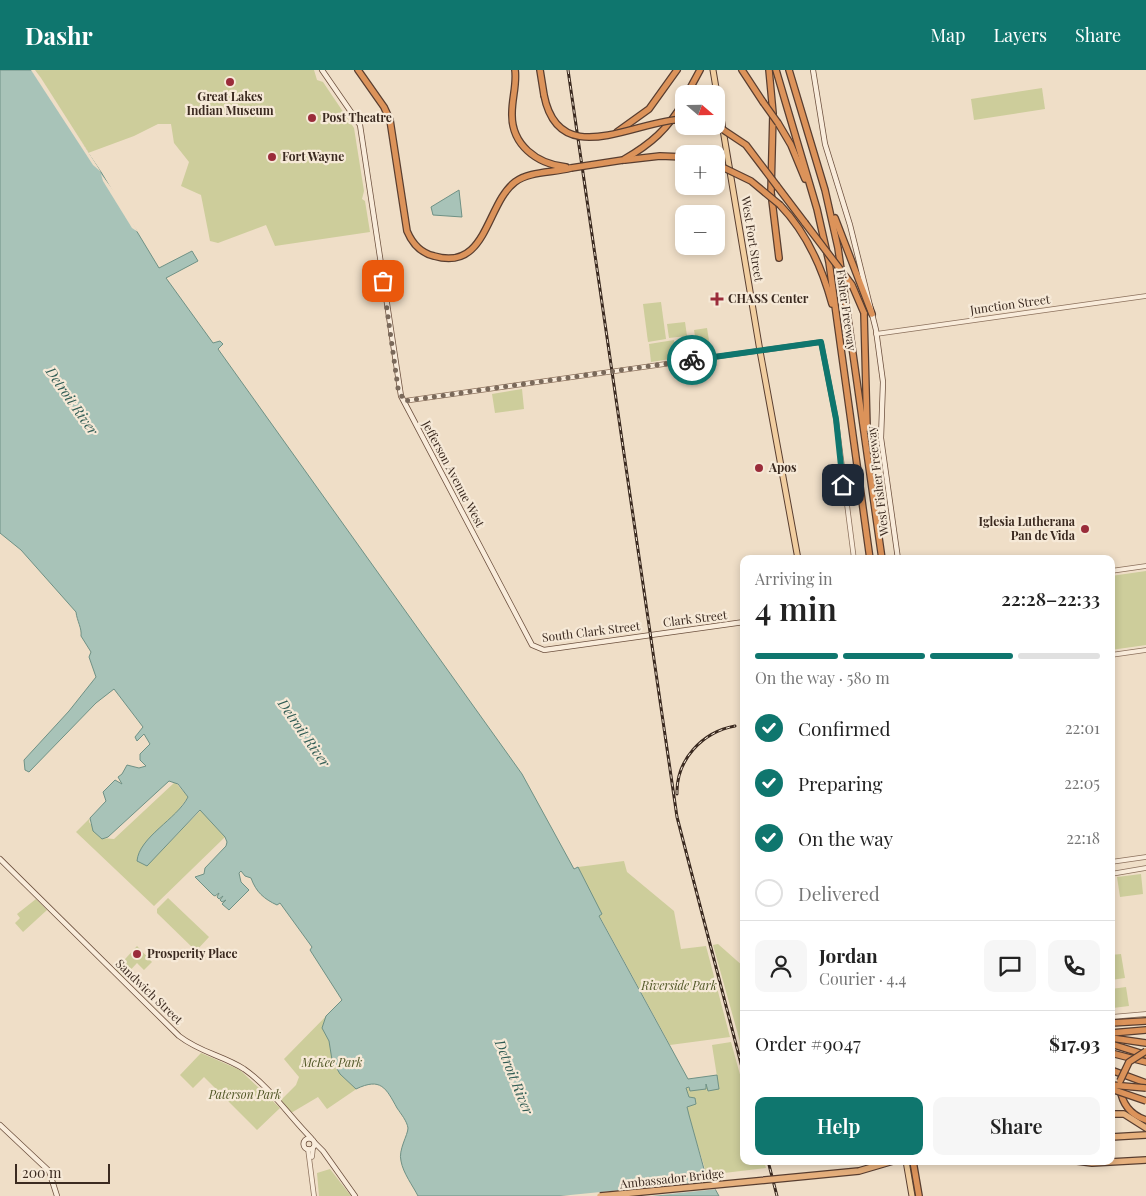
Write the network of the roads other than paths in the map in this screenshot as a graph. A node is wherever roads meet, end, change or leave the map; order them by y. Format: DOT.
graph roads {
  1 [pos="322,70"];
  2 [pos="358,70"];
  3 [pos="516,70"];
  4 [pos="540,70"];
  5 [pos="700,70"];
  6 [pos="713,70"];
  7 [pos="742,70"];
  8 [pos="768,70"];
  9 [pos="776,70"];
  10 [pos="790,70"];
  11 [pos="813,70"];
  12 [pos="676,72"];
  13 [pos="692,85"];
  14 [pos="675,116"];
  15 [pos="675,120"];
  16 [pos="725,131"];
  17 [pos="614,134"];
  18 [pos="675,156"];
  19 [pos="623,160"];
  20 [pos="571,168"];
  21 [pos="725,168"];
  22 [pos="826,195"];
  23 [pos="817,209"];
  24 [pos="779,258"];
  25 [pos="1146,296"];
  26 [pos="872,314"];
  27 [pos="839,332"];
  28 [pos="876,334"];
  29 [pos="760,351"];
  30 [pos="404,401"];
  31 [pos="868,453"];
  32 [pos="797,555"];
  33 [pos="853,555"];
  34 [pos="869,555"];
  35 [pos="881,555"];
  36 [pos="897,555"];
  37 [pos="1146,566"];
  38 [pos="1115,570"];
  39 [pos="740,623"];
  40 [pos="650,635"];
  41 [pos="536,649"];
  42 [pos="1146,650"];
  43 [pos="1115,654"];
  44 [pos="1146,857"];
  45 [pos="0,859"];
  46 [pos="1115,861"];
  47 [pos="1146,868"];
  48 [pos="1115,873"];
  49 [pos="1146,1014"];
  50 [pos="1115,1017"];
  51 [pos="1146,1021"];
  52 [pos="1115,1023"];
  53 [pos="1115,1032"];
  54 [pos="1146,1032"];
  55 [pos="1115,1039"];
  56 [pos="1146,1043"];
  57 [pos="1115,1045"];
  58 [pos="1146,1051"];
  59 [pos="1115,1054"];
  60 [pos="1146,1055"];
  61 [pos="1146,1062"];
  62 [pos="1115,1069"];
  63 [pos="1115,1070"];
  64 [pos="1146,1079"];
  65 [pos="1146,1083"];
  66 [pos="1115,1087"];
  67 [pos="1146,1088"];
  68 [pos="1115,1089"];
  69 [pos="1146,1101"];
  70 [pos="1115,1114"];
  71 [pos="1146,1120"];
  72 [pos="297,1121"];
  73 [pos="0,1125"];
  74 [pos="1146,1128"];
  75 [pos="1146,1136"];
  76 [pos="1115,1137"];
  77 [pos="311,1138"];
  78 [pos="304,1141"];
  79 [pos="312,1147"];
  80 [pos="1146,1160"];
  81 [pos="1115,1162"];
  82 [pos="879,1165"];
  83 [pos="907,1165"];
  84 [pos="914,1165"];
  85 [pos="57,1196"];
  86 [pos="314,1196"];
  87 [pos="355,1196"];
  88 [pos="600,1196"];
  89 [pos="912,1196"];
  90 [pos="919,1196"];
  1 -- 30 [label="main road, Jefferson Avenue West"];
  2 -- 20 [label="highway"];
  3 -- 20 [label="highway"];
  4 -- 17 [label="highway, bridge"];
  5 -- 13 [label="highway"];
  6 -- 29 [label="main road, West Fort Street"];
  7 -- 23 [label="highway, bridge"];
  8 -- 24 [label="highway"];
  9 -- 23 [label="highway, Fisher Freeway"];
  10 -- 22 [label="highway, Fisher Freeway"];
  11 -- 26 [label="main road, West Fisher Freeway"];
  12 -- 17 [label="highway, bridge"];
  14 -- 19 [label="highway"];
  15 -- 17 [label="highway, bridge"];
  16 -- 31 [label="highway, bridge"];
  18 -- 19 [label="highway"];
  19 -- 20 [label="highway, bridge"];
  21 -- 27 [label="highway, bridge"];
  22 -- 26 [label="highway"];
  22 -- 31 [label="highway, Fisher Freeway"];
  23 -- 27 [label="highway, Fisher Freeway"];
  25 -- 28 [label="street, Junction Street"];
  26 -- 28 [label="main road, West Fisher Freeway"];
  27 -- 34 [label="highway, Fisher Freeway"];
  28 -- 36 [label="main road, West Fisher Freeway"];
  29 -- 30 [label="street"];
  29 -- 32 [label="main road, West Fort Street"];
  29 -- 33 [label="street"];
  30 -- 41 [label="main road, Jefferson Avenue West"];
  31 -- 35 [label="highway, Fisher Freeway"];
  37 -- 38 [label="street"];
  39 -- 40 [label="main road, Clark Street"];
  40 -- 41 [label="main road, South Clark Street"];
  42 -- 43 [label="street"];
  44 -- 46 [label="street"];
  45 -- 72 [label="main road, Sandwich Street"];
  47 -- 48 [label="street"];
  49 -- 50 [label="street"];
  51 -- 52 [label="highway"];
  53 -- 54 [label="highway"];
  55 -- 56 [label="highway"];
  57 -- 60 [label="highway"];
  58 -- 71 [label="highway, bridge"];
  59 -- 61 [label="highway"];
  62 -- 64 [label="highway"];
  63 -- 65 [label="highway"];
  66 -- 67 [label="highway, bridge"];
  68 -- 69 [label="highway, bridge"];
  70 -- 74 [label="highway"];
  72 -- 77 [label="main road, Sandwich Street"];
  72 -- 78 [label="main road"];
  73 -- 85 [label="main road"];
  75 -- 76 [label="highway"];
  77 -- 78 [label="main road"];
  77 -- 79 [label="main road, Sandwich Street"];
  78 -- 79 [label="main road"];
  79 -- 86 [label="street"];
  79 -- 87 [label="main road"];
  80 -- 81 [label="highway"];
  82 -- 88 [label="highway, Ambassador Bridge, bridge"];
  83 -- 89 [label="main road"];
  84 -- 90 [label="highway"];
}
